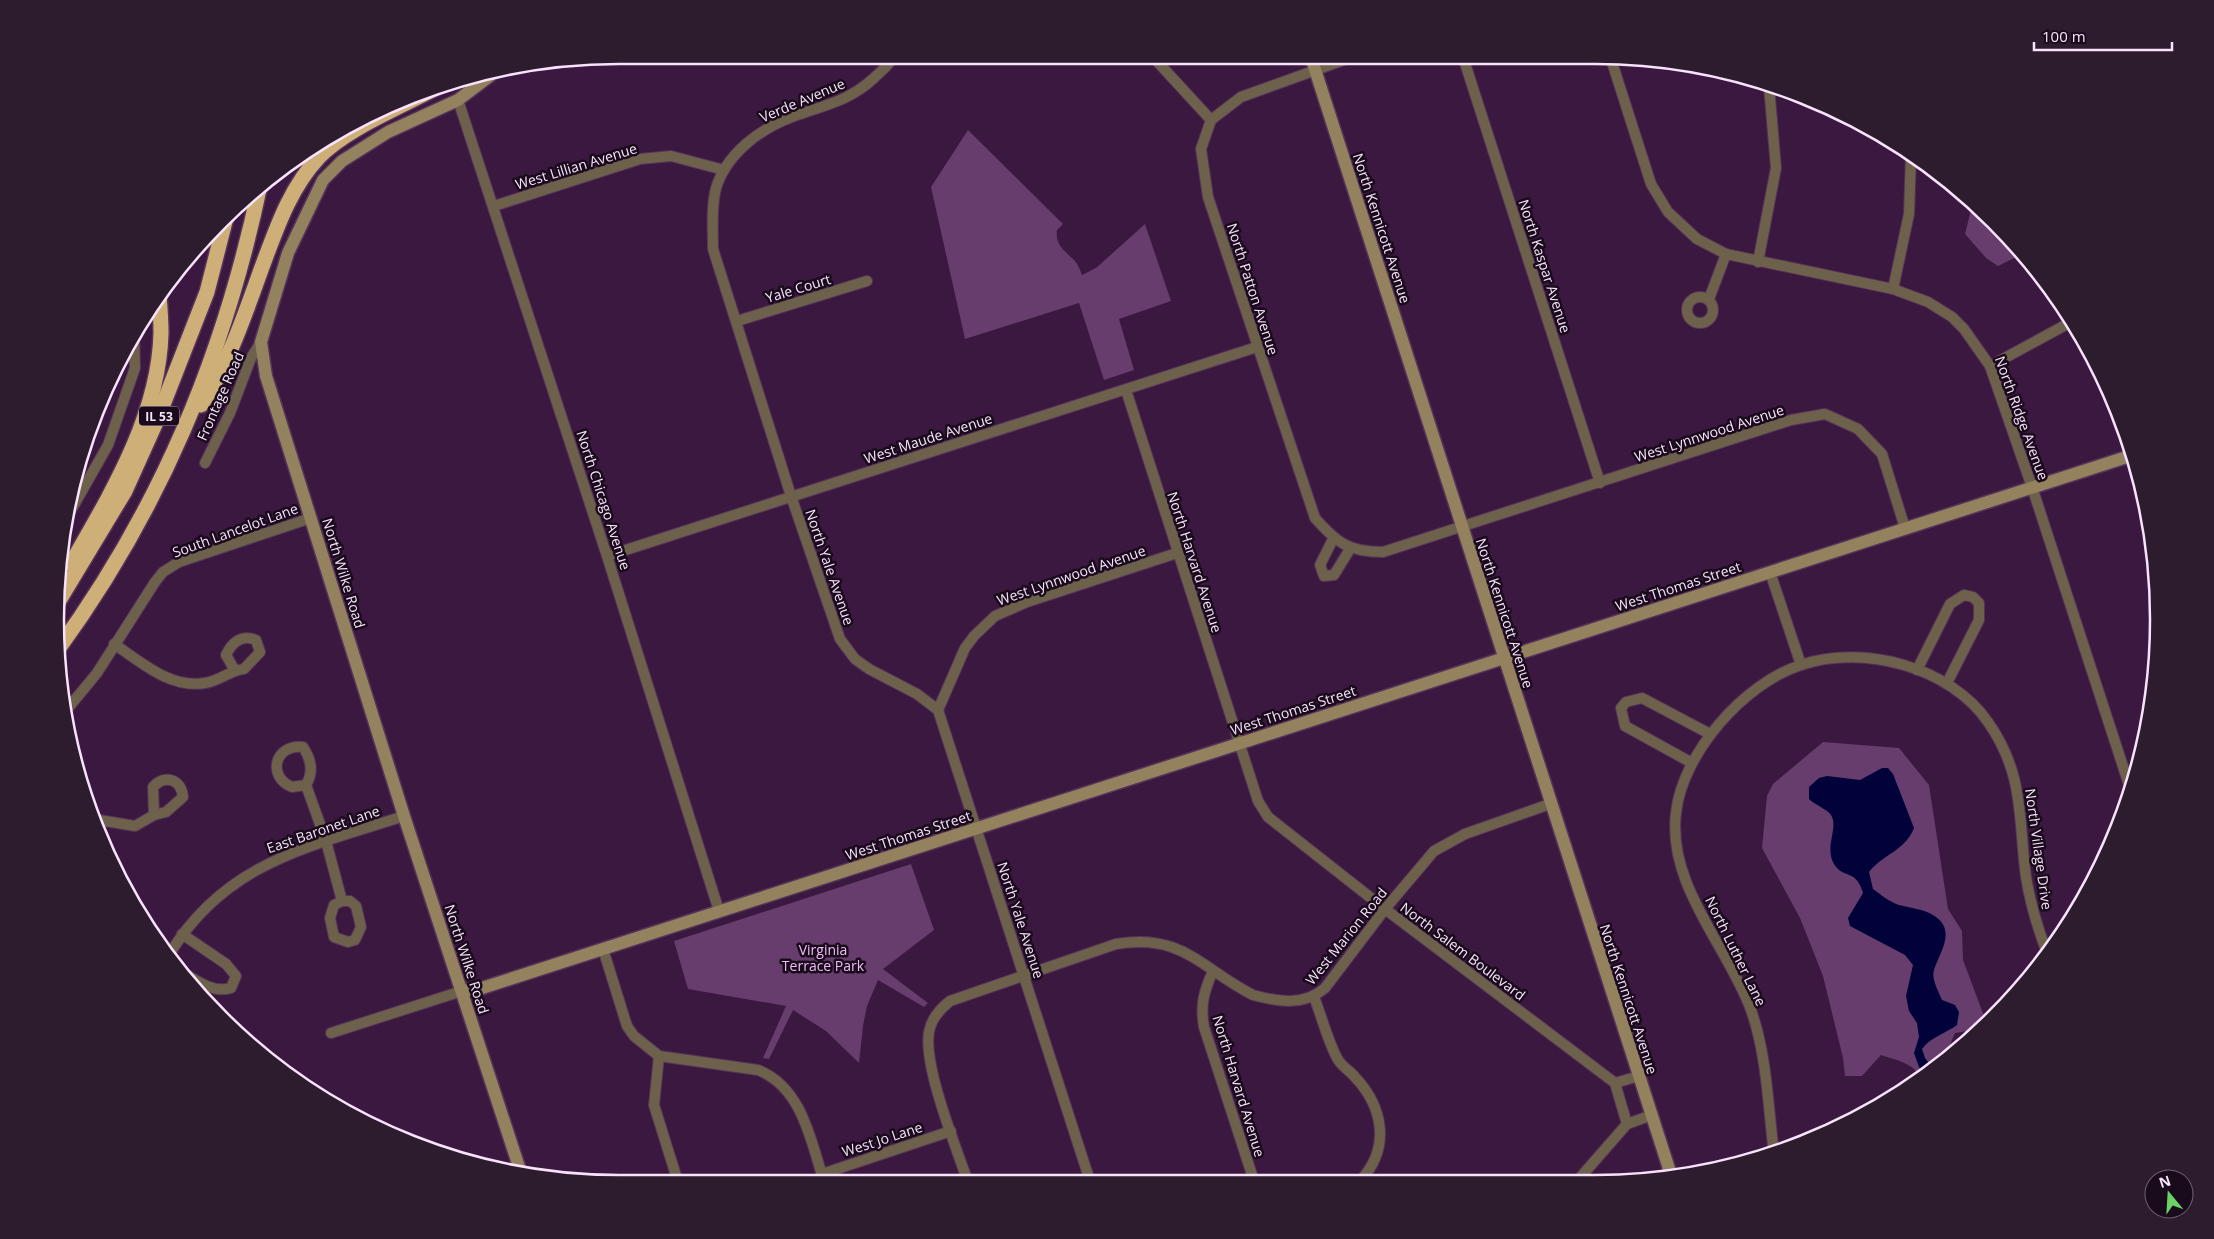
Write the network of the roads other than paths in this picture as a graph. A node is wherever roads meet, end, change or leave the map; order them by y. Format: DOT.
graph roads {
  1 [pos="887,64"];
  2 [pos="1160,64"];
  3 [pos="1311,64"];
  4 [pos="1313,64"];
  5 [pos="1465,64"];
  6 [pos="1613,65"];
  7 [pos="483,81"];
  8 [pos="1770,92"];
  9 [pos="458,100"];
  10 [pos="1211,120"];
  11 [pos="348,135"];
  12 [pos="1911,163"];
  13 [pos="724,170"];
  14 [pos="257,199"];
  15 [pos="494,206"];
  16 [pos="222,232"];
  17 [pos="1726,254"];
  18 [pos="1758,262"];
  19 [pos="867,281"];
  20 [pos="1893,289"];
  21 [pos="1709,299"];
  22 [pos="160,307"];
  23 [pos="736,321"];
  24 [pos="2066,325"];
  25 [pos="261,342"];
  26 [pos="1257,347"];
  27 [pos="134,349"];
  28 [pos="1990,366"];
  29 [pos="1126,390"];
  30 [pos="184,431"];
  31 [pos="2126,457"];
  32 [pos="205,463"];
  33 [pos="1600,483"];
  34 [pos="2032,487"];
  35 [pos="791,496"];
  36 [pos="77,500"];
  37 [pos="311,518"];
  38 [pos="1461,527"];
  39 [pos="1905,528"];
  40 [pos="1333,539"];
  41 [pos="1350,549"];
  42 [pos="1177,553"];
  43 [pos="607,556"];
  44 [pos="67,569"];
  45 [pos="1770,572"];
  46 [pos="65,591"];
  47 [pos="65,640"];
  48 [pos="114,644"];
  49 [pos="1504,658"];
  50 [pos="1801,664"];
  51 [pos="234,669"];
  52 [pos="1916,670"];
  53 [pos="1947,683"];
  54 [pos="71,705"];
  55 [pos="938,710"];
  56 [pos="1710,734"];
  57 [pos="1239,743"];
  58 [pos="1692,763"];
  59 [pos="2127,778"];
  60 [pos="306,785"];
  61 [pos="1550,804"];
  62 [pos="154,815"];
  63 [pos="404,816"];
  64 [pos="102,821"];
  65 [pos="976,828"];
  66 [pos="326,841"];
  67 [pos="342,901"];
  68 [pos="1385,909"];
  69 [pos="719,911"];
  70 [pos="182,934"];
  71 [pos="2045,945"];
  72 [pos="173,949"];
  73 [pos="602,949"];
  74 [pos="1213,971"];
  75 [pos="1024,975"];
  76 [pos="198,981"];
  77 [pos="462,991"];
  78 [pos="1314,997"];
  79 [pos="331,1033"];
  80 [pos="659,1056"];
  81 [pos="1639,1076"];
  82 [pos="1616,1083"];
  83 [pos="1652,1115"];
  84 [pos="1628,1124"];
  85 [pos="951,1131"];
  86 [pos="1773,1146"];
  87 [pos="519,1166"];
  88 [pos="1669,1170"];
  89 [pos="676,1175"];
  90 [pos="822,1175"];
  91 [pos="831,1175"];
  92 [pos="966,1175"];
  93 [pos="1088,1175"];
  94 [pos="1252,1175"];
  95 [pos="1365,1175"];
  96 [pos="1582,1175"];
  1 -- 13 [label="street, Verde Avenue"];
  2 -- 10 [label="street"];
  3 -- 10 [label="street"];
  4 -- 38 [label="street, North Kennicott Avenue"];
  5 -- 33 [label="street, North Kaspar Avenue"];
  6 -- 17 [label="street, North Ridge Avenue"];
  7 -- 9 [label="street, North Wilke Road"];
  8 -- 18 [label="street"];
  9 -- 15 [label="street, North Chicago Avenue"];
  9 -- 25 [label="street, North Wilke Road"];
  10 -- 26 [label="street, North Patton Avenue"];
  11 -- 30 [label="highway"];
  12 -- 20 [label="street"];
  13 -- 15 [label="street, West Lillian Avenue"];
  13 -- 23 [label="street, North Yale Avenue"];
  14 -- 30 [label="highway, IL 53"];
  15 -- 43 [label="street, North Chicago Avenue"];
  16 -- 46 [label="highway, IL 53"];
  17 -- 18 [label="street, North Ridge Avenue"];
  17 -- 21 [label="street"];
  18 -- 20 [label="street, North Ridge Avenue"];
  19 -- 23 [label="street, Yale Court"];
  20 -- 28 [label="street, North Ridge Avenue"];
  22 -- 44 [label="highway"];
  23 -- 35 [label="street, North Yale Avenue"];
  24 -- 28 [label="street"];
  25 -- 32 [label="street, Frontage Road"];
  25 -- 37 [label="street, North Wilke Road"];
  26 -- 29 [label="street, West Maude Avenue"];
  26 -- 40 [label="street, North Patton Avenue"];
  27 -- 36 [label="street"];
  28 -- 34 [label="street, North Ridge Avenue"];
  29 -- 35 [label="street, West Maude Avenue"];
  29 -- 42 [label="street, North Harvard Avenue"];
  30 -- 47 [label="highway, IL 53"];
  31 -- 34 [label="street, West Thomas Street"];
  33 -- 38 [label="street, West Lynnwood Avenue"];
  33 -- 39 [label="street, West Lynnwood Avenue"];
  34 -- 39 [label="street, West Thomas Street"];
  34 -- 59 [label="street, North Ridge Avenue"];
  35 -- 43 [label="street, West Maude Avenue"];
  35 -- 55 [label="street, North Yale Avenue"];
  37 -- 48 [label="street, South Lancelot Lane"];
  37 -- 63 [label="street, North Wilke Road"];
  38 -- 41 [label="street, North Patton Avenue"];
  38 -- 49 [label="street, North Kennicott Avenue"];
  39 -- 45 [label="street, West Thomas Street"];
  40 -- 41 [label="street, North Patton Avenue"];
  40 -- 41 [label="street"];
  42 -- 55 [label="street, West Lynnwood Avenue"];
  42 -- 57 [label="street, North Harvard Avenue"];
  43 -- 69 [label="street, North Chicago Avenue"];
  45 -- 49 [label="street, West Thomas Street"];
  45 -- 50 [label="street"];
  48 -- 51 [label="street"];
  48 -- 54 [label="street, South Lancelot Lane"];
  49 -- 57 [label="street, West Thomas Street"];
  49 -- 61 [label="street, North Kennicott Avenue"];
  50 -- 52 [label="street, North Village Drive"];
  50 -- 56 [label="street, North Luther Lane"];
  52 -- 53 [label="street, North Village Drive"];
  52 -- 53 [label="street"];
  53 -- 71 [label="street, North Village Drive"];
  55 -- 65 [label="street, North Yale Avenue"];
  56 -- 58 [label="street, North Luther Lane"];
  56 -- 58 [label="street"];
  57 -- 65 [label="street, West Thomas Street"];
  57 -- 68 [label="street, North Salem Boulevard"];
  58 -- 86 [label="street, North Luther Lane"];
  60 -- 66 [label="street"];
  61 -- 68 [label="street, West Marion Road"];
  61 -- 81 [label="street, North Kennicott Avenue"];
  62 -- 64 [label="street"];
  63 -- 66 [label="street, East Baronet Lane"];
  63 -- 77 [label="street, North Wilke Road"];
  65 -- 69 [label="street, West Thomas Street"];
  65 -- 75 [label="street, North Yale Avenue"];
  66 -- 67 [label="street"];
  66 -- 70 [label="street, East Baronet Lane"];
  68 -- 78 [label="street, West Marion Road"];
  68 -- 82 [label="street, North Salem Boulevard"];
  69 -- 73 [label="street, West Thomas Street"];
  70 -- 72 [label="street, East Baronet Lane"];
  70 -- 76 [label="street"];
  73 -- 77 [label="street, West Thomas Street"];
  73 -- 80 [label="street"];
  74 -- 75 [label="street, West Marion Road"];
  74 -- 78 [label="street, West Marion Road"];
  74 -- 94 [label="street, North Harvard Avenue"];
  75 -- 85 [label="street, West Marion Road"];
  75 -- 93 [label="street, North Yale Avenue"];
  77 -- 79 [label="street"];
  77 -- 87 [label="street, North Wilke Road"];
  78 -- 95 [label="street"];
  80 -- 89 [label="street"];
  80 -- 90 [label="street"];
  81 -- 82 [label="street"];
  81 -- 83 [label="street, North Kennicott Avenue"];
  82 -- 84 [label="street"];
  83 -- 84 [label="street"];
  83 -- 88 [label="street, North Kennicott Avenue"];
  84 -- 96 [label="street"];
  85 -- 91 [label="street, West Jo Lane"];
  85 -- 92 [label="street"];
}
